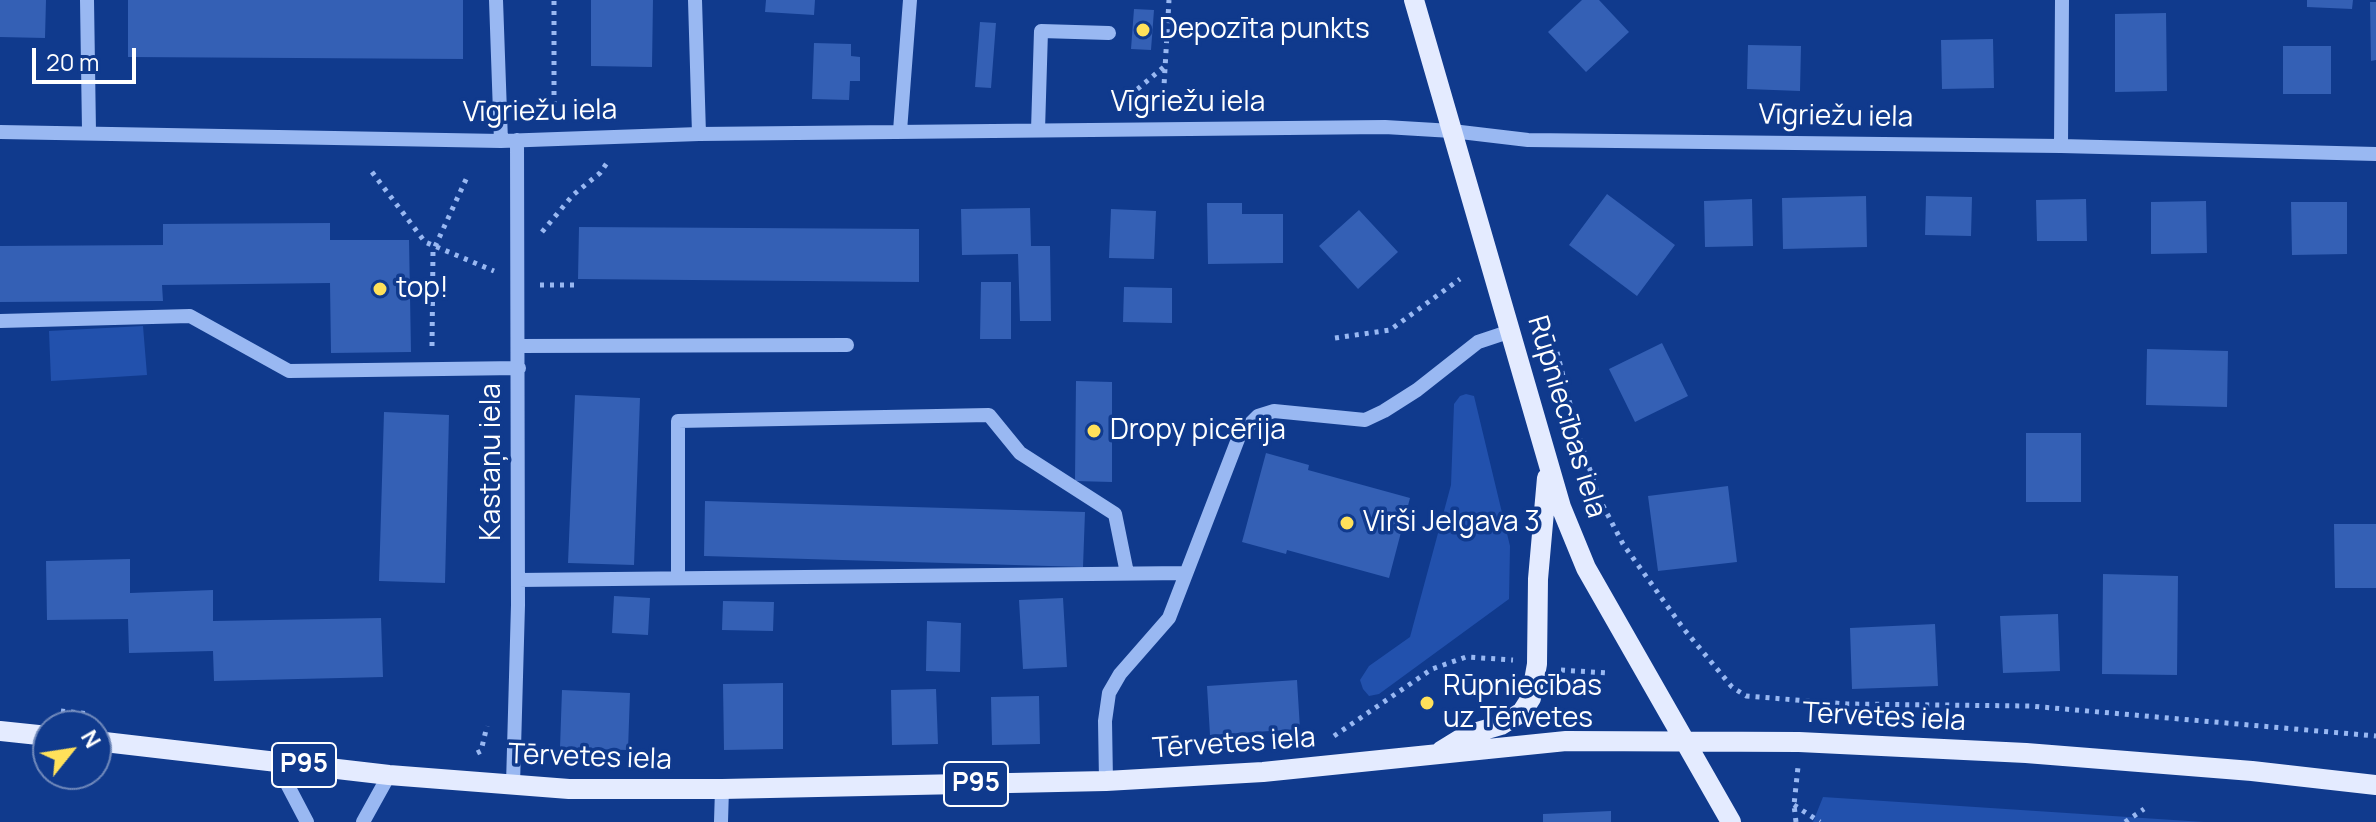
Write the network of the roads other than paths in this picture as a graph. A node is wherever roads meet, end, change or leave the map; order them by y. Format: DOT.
graph roads {
  1 [pos="87,0"];
  2 [pos="496,0"];
  3 [pos="695,0"];
  4 [pos="910,0"];
  5 [pos="1414,0"];
  6 [pos="2062,0"];
  7 [pos="1109,33"];
  8 [pos="1038,130"];
  9 [pos="89,131"];
  10 [pos="900,131"];
  11 [pos="1452,131"];
  12 [pos="0,132"];
  13 [pos="699,134"];
  14 [pos="517,140"];
  15 [pos="501,141"];
  16 [pos="2061,146"];
  17 [pos="2376,154"];
  18 [pos="0,321"];
  19 [pos="1511,331"];
  20 [pos="847,345"];
  21 [pos="519,346"];
  22 [pos="519,368"];
  23 [pos="1548,466"];
  24 [pos="1127,573"];
  25 [pos="1186,573"];
  26 [pos="678,577"];
  27 [pos="518,580"];
  28 [pos="0,731"];
  29 [pos="32,734"];
  30 [pos="1684,742"];
  31 [pos="112,743"];
  32 [pos="1437,753"];
  33 [pos="275,761"];
  34 [pos="389,775"];
  35 [pos="1106,781"];
  36 [pos="513,784"];
  37 [pos="2376,785"];
  38 [pos="722,789"];
  39 [pos="307,822"];
  40 [pos="363,822"];
  41 [pos="721,822"];
  42 [pos="1731,822"];
  1 -- 9 [label="street"];
  2 -- 15 [label="street"];
  3 -- 13 [label="street"];
  4 -- 10 [label="street"];
  5 -- 11 [label="main road, Rūpniecības iela"];
  6 -- 16 [label="street"];
  7 -- 8 [label="street"];
  8 -- 10 [label="street, Vīgriežu iela"];
  8 -- 11 [label="street, Vīgriežu iela"];
  9 -- 12 [label="street, Vīgriežu iela"];
  9 -- 15 [label="street, Vīgriežu iela"];
  10 -- 13 [label="street, Vīgriežu iela"];
  11 -- 16 [label="street, Vīgriežu iela"];
  11 -- 19 [label="main road, Rūpniecības iela"];
  13 -- 14 [label="street, Vīgriežu iela"];
  14 -- 15 [label="street, Vīgriežu iela"];
  14 -- 21 [label="street, Kastaņu iela"];
  16 -- 17 [label="street, Vīgriežu iela"];
  18 -- 22 [label="street"];
  19 -- 23 [label="main road, Rūpniecības iela"];
  19 -- 25 [label="street"];
  20 -- 21 [label="street"];
  21 -- 22 [label="street, Kastaņu iela"];
  22 -- 27 [label="street, Kastaņu iela"];
  23 -- 30 [label="main road, Rūpniecības iela"];
  23 -- 32 [label="main road"];
  24 -- 25 [label="street"];
  24 -- 26 [label="street"];
  24 -- 26 [label="street"];
  25 -- 35 [label="street"];
  26 -- 27 [label="street"];
  27 -- 36 [label="street, Kastaņu iela"];
  28 -- 29 [label="main road"];
  30 -- 32 [label="main road, Tērvetes iela / P95"];
  30 -- 37 [label="main road, Tērvetes iela"];
  30 -- 42 [label="main road, Rūpniecības iela"];
  31 -- 33 [label="main road, Tērvetes iela / P95"];
  32 -- 35 [label="main road, Tērvetes iela / P95"];
  33 -- 34 [label="main road, Tērvetes iela / P95"];
  33 -- 39 [label="street"];
  34 -- 36 [label="main road, Tērvetes iela / P95"];
  34 -- 40 [label="street"];
  35 -- 38 [label="main road, Tērvetes iela / P95"];
  36 -- 38 [label="main road, Tērvetes iela / P95"];
  38 -- 41 [label="street"];
}
